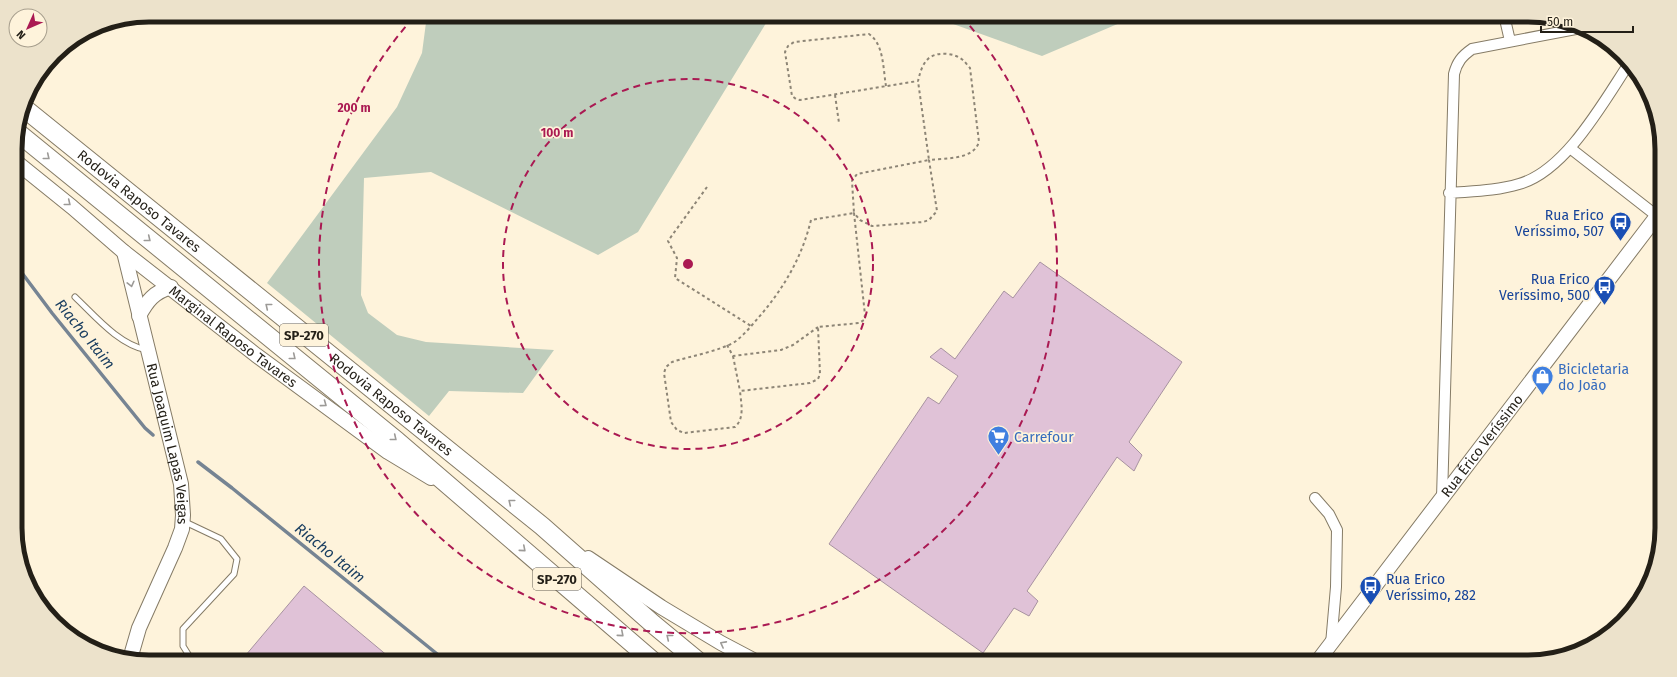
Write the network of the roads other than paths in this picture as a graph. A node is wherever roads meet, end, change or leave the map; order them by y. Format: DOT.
graph roads {
  1 [pos="1506,22"];
  2 [pos="1571,30"];
  3 [pos="1510,41"];
  4 [pos="1626,68"];
  5 [pos="30,105"];
  6 [pos="28,111"];
  7 [pos="22,136"];
  8 [pos="67,143"];
  9 [pos="1570,148"];
  10 [pos="22,167"];
  11 [pos="1449,192"];
  12 [pos="1655,211"];
  13 [pos="1655,221"];
  14 [pos="124,252"];
  15 [pos="171,287"];
  16 [pos="75,297"];
  17 [pos="139,316"];
  18 [pos="148,350"];
  19 [pos="461,496"];
  20 [pos="1315,498"];
  21 [pos="1442,498"];
  22 [pos="183,520"];
  23 [pos="542,526"];
  24 [pos="1331,644"];
  25 [pos="131,654"];
  26 [pos="187,655"];
  27 [pos="646,655"];
  28 [pos="691,655"];
  29 [pos="744,655"];
  30 [pos="1323,655"];
  1 -- 3 [label="street"];
  2 -- 3 [label="street"];
  3 -- 11 [label="street"];
  4 -- 9 [label="street"];
  5 -- 8 [label="highway"];
  6 -- 8 [label="highway, Rodovia Raposo Tavares / SP-270"];
  7 -- 19 [label="highway, Rodovia Raposo Tavares / SP-270, one-way"];
  23 -- 8 [label="highway, Rodovia Raposo Tavares / SP-270, one-way"];
  9 -- 11 [label="street"];
  9 -- 12 [label="street"];
  10 -- 14 [label="main road, Marginal Raposo Tavares, one-way"];
  11 -- 21 [label="street"];
  13 -- 21 [label="main road, Rua Érico Veríssimo"];
  14 -- 15 [label="main road, Marginal Raposo Tavares"];
  14 -- 17 [label="main road, Rua Joaquim Lapas Veigas, one-way"];
  15 -- 17 [label="main road"];
  15 -- 19 [label="main road, Marginal Raposo Tavares, one-way"];
  16 -- 18 [label="lane"];
  17 -- 18 [label="main road, Rua Joaquim Lapas Veigas"];
  18 -- 22 [label="main road, Rua Joaquim Lapas Veigas"];
  19 -- 27 [label="highway, Rodovia Raposo Tavares / SP-270, one-way"];
  20 -- 24 [label="street"];
  21 -- 24 [label="main road, Rua Érico Veríssimo"];
  22 -- 25 [label="main road, Rua Joaquim Lapas Veigas"];
  22 -- 26 [label="lane"];
  28 -- 23 [label="highway, Rodovia Raposo Tavares / SP-270, one-way"];
  29 -- 23 [label="main road, one-way"];
  24 -- 30 [label="main road, Rua Érico Veríssimo"];
}
